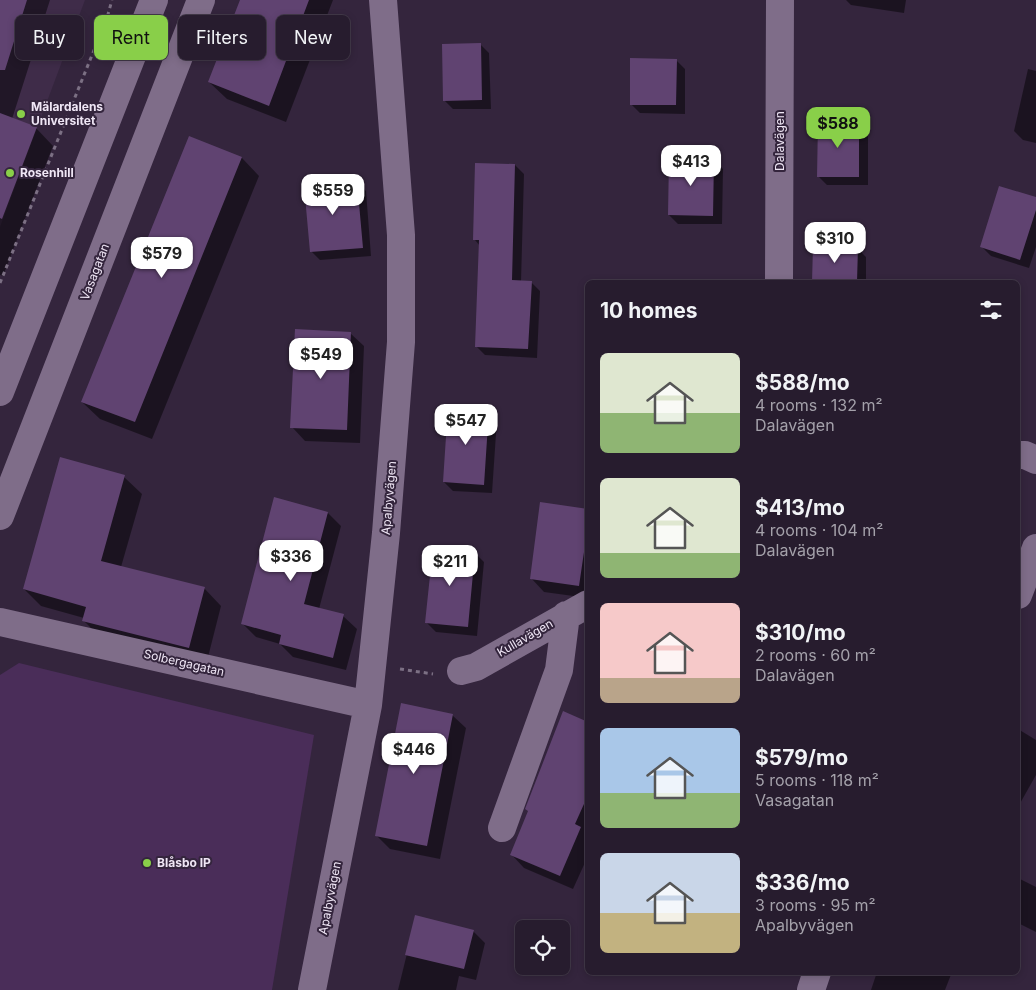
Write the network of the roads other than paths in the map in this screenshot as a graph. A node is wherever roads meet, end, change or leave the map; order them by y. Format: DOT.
graph roads {
  1 [pos="154,0"];
  2 [pos="201,0"];
  3 [pos="383,0"];
  4 [pos="780,0"];
  5 [pos="779,280"];
  6 [pos="0,392"];
  7 [pos="1020,455"];
  8 [pos="1036,460"];
  9 [pos="0,516"];
  10 [pos="1036,548"];
  11 [pos="1020,590"];
  12 [pos="577,609"];
  13 [pos="0,622"];
  14 [pos="462,671"];
  15 [pos="368,705"];
  16 [pos="502,828"];
  17 [pos="816,975"];
  18 [pos="312,990"];
  19 [pos="811,990"];
  1 -- 6 [label="street"];
  2 -- 9 [label="street, Vasagatan"];
  3 -- 15 [label="street, Apalbyvägen"];
  4 -- 5 [label="street, Dalavägen"];
  7 -- 8 [label="street"];
  10 -- 11 [label="street"];
  12 -- 14 [label="street, Kullavägen"];
  12 -- 16 [label="street"];
  13 -- 15 [label="street, Solbergagatan"];
  15 -- 18 [label="street, Apalbyvägen"];
  17 -- 19 [label="street"];
}
